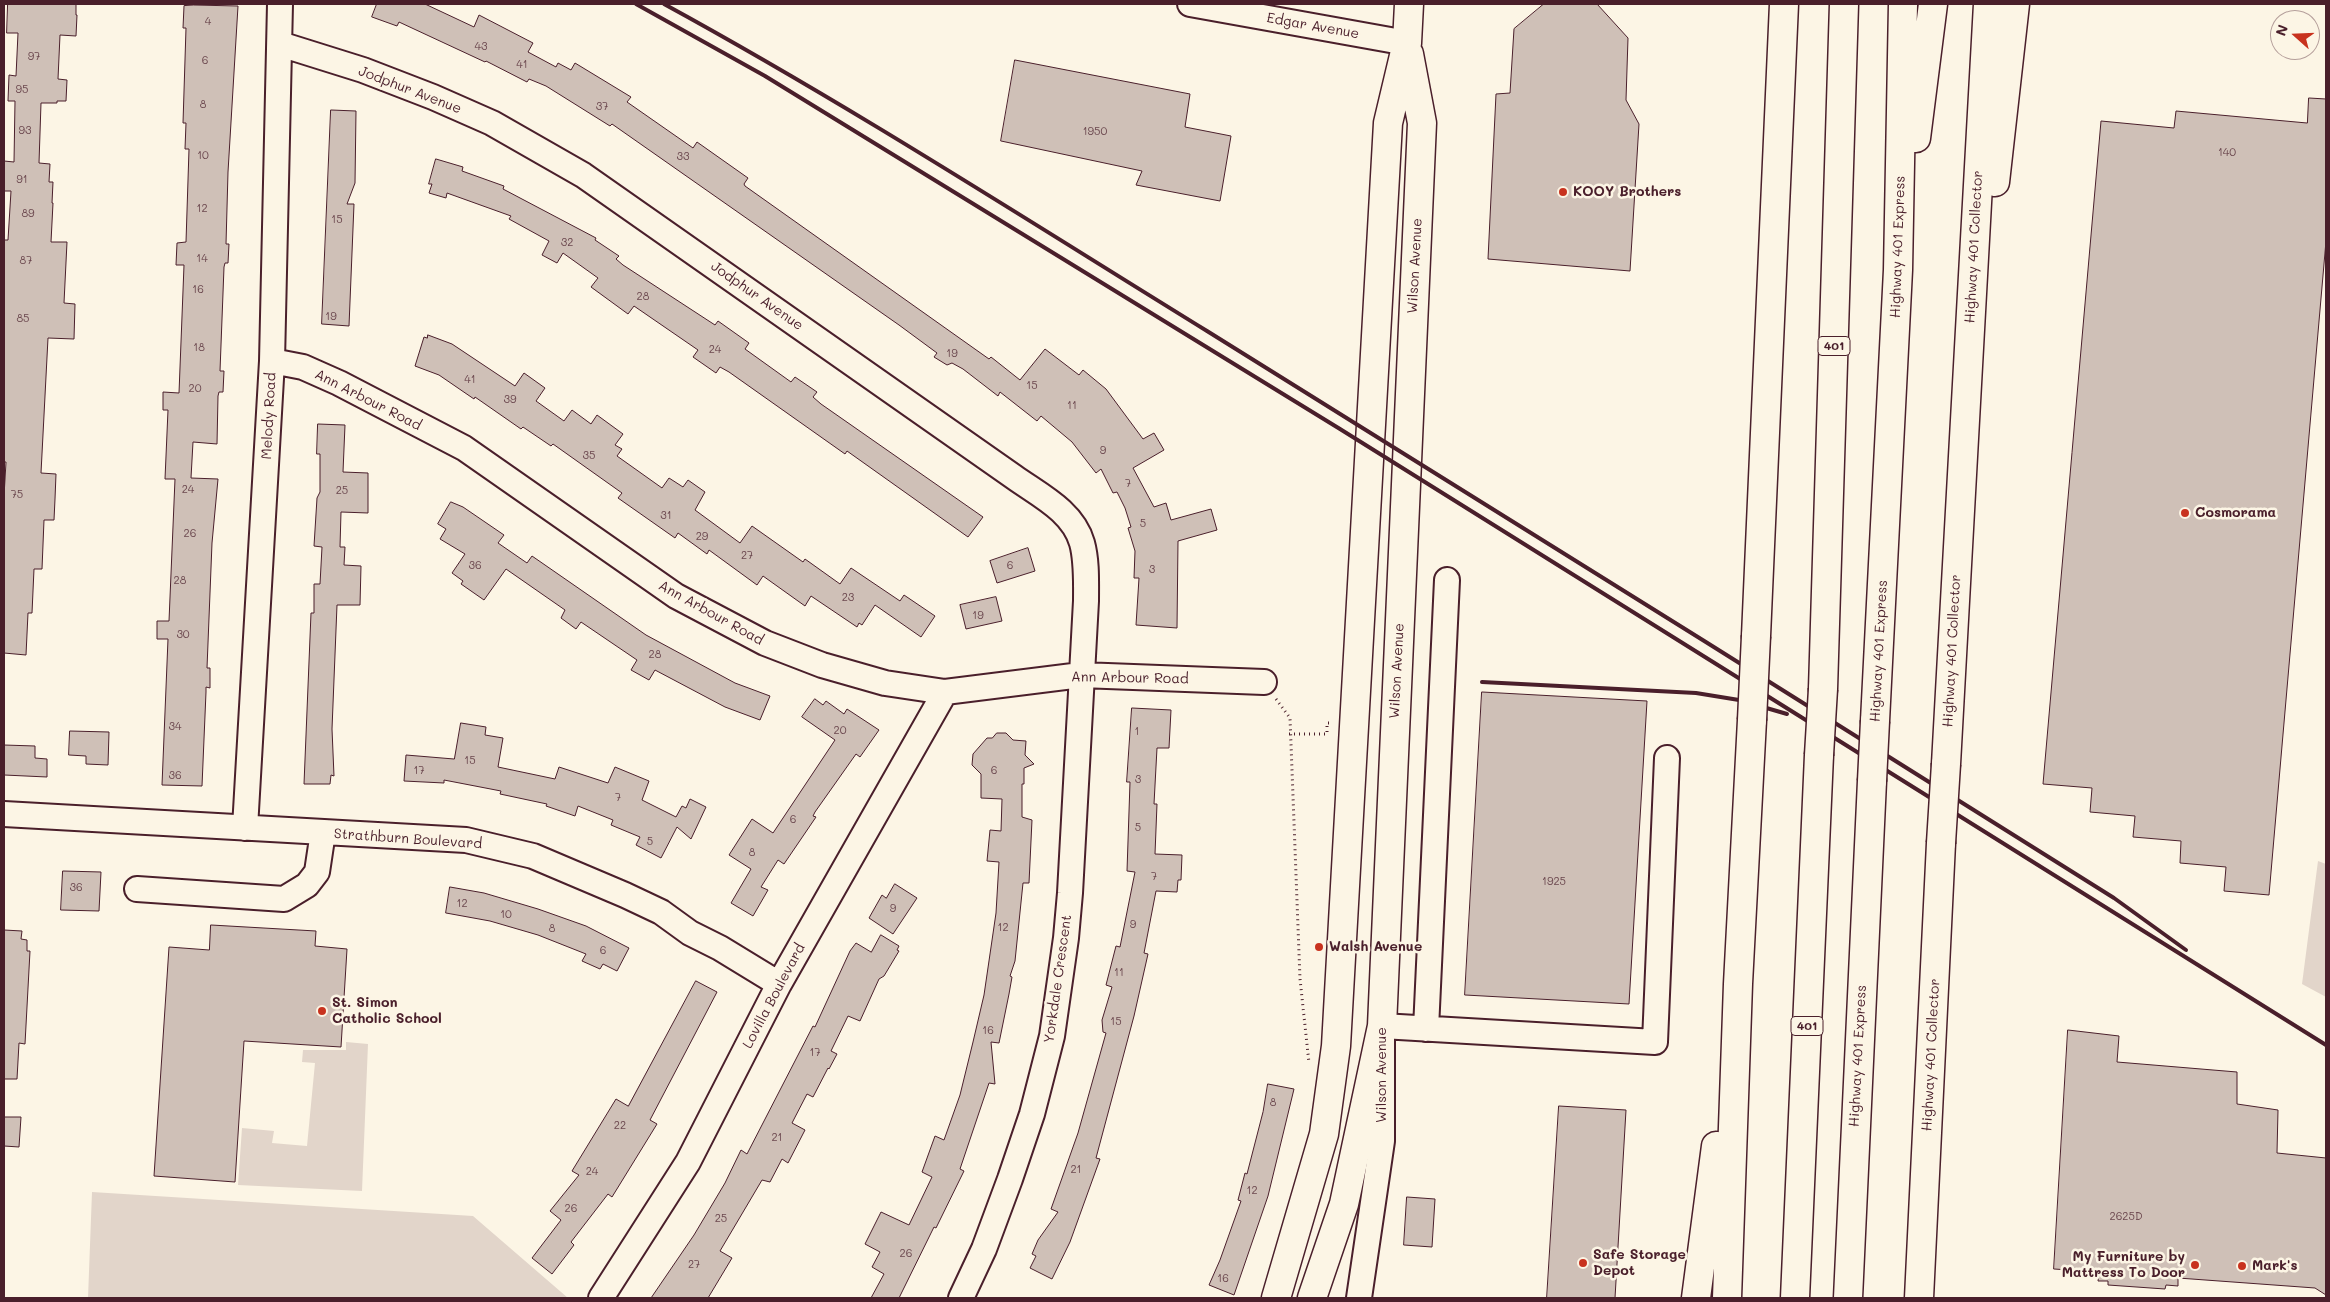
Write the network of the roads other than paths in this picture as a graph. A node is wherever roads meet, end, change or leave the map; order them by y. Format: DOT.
graph roads {
  1 [pos="280,4"];
  2 [pos="1190,4"];
  3 [pos="1409,4"];
  4 [pos="1784,4"];
  5 [pos="1844,4"];
  6 [pos="1903,4"];
  7 [pos="1933,4"];
  8 [pos="1988,4"];
  9 [pos="2015,4"];
  10 [pos="1285,12"];
  11 [pos="1407,43"];
  12 [pos="280,44"];
  13 [pos="1898,270"];
  14 [pos="272,361"];
  15 [pos="1966,414"];
  16 [pos="1446,580"];
  17 [pos="1081,675"];
  18 [pos="1264,682"];
  19 [pos="945,692"];
  20 [pos="1668,758"];
  21 [pos="4,814"];
  22 [pos="245,828"];
  23 [pos="323,832"];
  24 [pos="137,889"];
  25 [pos="779,984"];
  26 [pos="1738,984"];
  27 [pos="1382,1026"];
  28 [pos="1426,1028"];
  29 [pos="601,1298"];
  30 [pos="962,1298"];
  31 [pos="1276,1298"];
  32 [pos="1312,1298"];
  33 [pos="1359,1298"];
  34 [pos="1696,1298"];
  35 [pos="1726,1298"];
  36 [pos="1795,1298"];
  37 [pos="1848,1298"];
  38 [pos="1920,1298"];
  1 -- 12 [label="street, Melody Road"];
  2 -- 10 [label="street, Edgar Avenue"];
  3 -- 11 [label="main road, Wilson Avenue"];
  4 -- 26 [label="main road, bridge"];
  5 -- 36 [label="main road, 401, bridge"];
  6 -- 13 [label="main road, Highway 401 Express"];
  7 -- 13 [label="main road"];
  8 -- 15 [label="main road, Highway 401 Collector"];
  9 -- 15 [label="main road"];
  10 -- 11 [label="street, Edgar Avenue"];
  11 -- 27 [label="main road, Wilson Avenue"];
  11 -- 31 [label="main road, Wilson Avenue"];
  12 -- 14 [label="street, Melody Road"];
  12 -- 17 [label="street, Jodphur Avenue"];
  13 -- 37 [label="main road, Highway 401 Express, bridge"];
  14 -- 19 [label="street, Ann Arbour Road"];
  14 -- 22 [label="street, Melody Road"];
  15 -- 38 [label="main road, Highway 401 Collector, bridge"];
  16 -- 28 [label="street"];
  17 -- 18 [label="street, Ann Arbour Road"];
  17 -- 19 [label="street, Ann Arbour Road"];
  17 -- 30 [label="street, Yorkdale Crescent"];
  19 -- 25 [label="street, Lovilla Boulevard"];
  20 -- 28 [label="street"];
  21 -- 22 [label="street, Strathburn Boulevard"];
  22 -- 23 [label="street, Strathburn Boulevard"];
  23 -- 24 [label="street"];
  23 -- 25 [label="street, Strathburn Boulevard"];
  25 -- 29 [label="street, Lovilla Boulevard"];
  26 -- 34 [label="main road"];
  26 -- 35 [label="main road"];
  27 -- 28 [label="street"];
  27 -- 32 [label="main road"];
  27 -- 33 [label="street, Wilson Avenue"];
}
